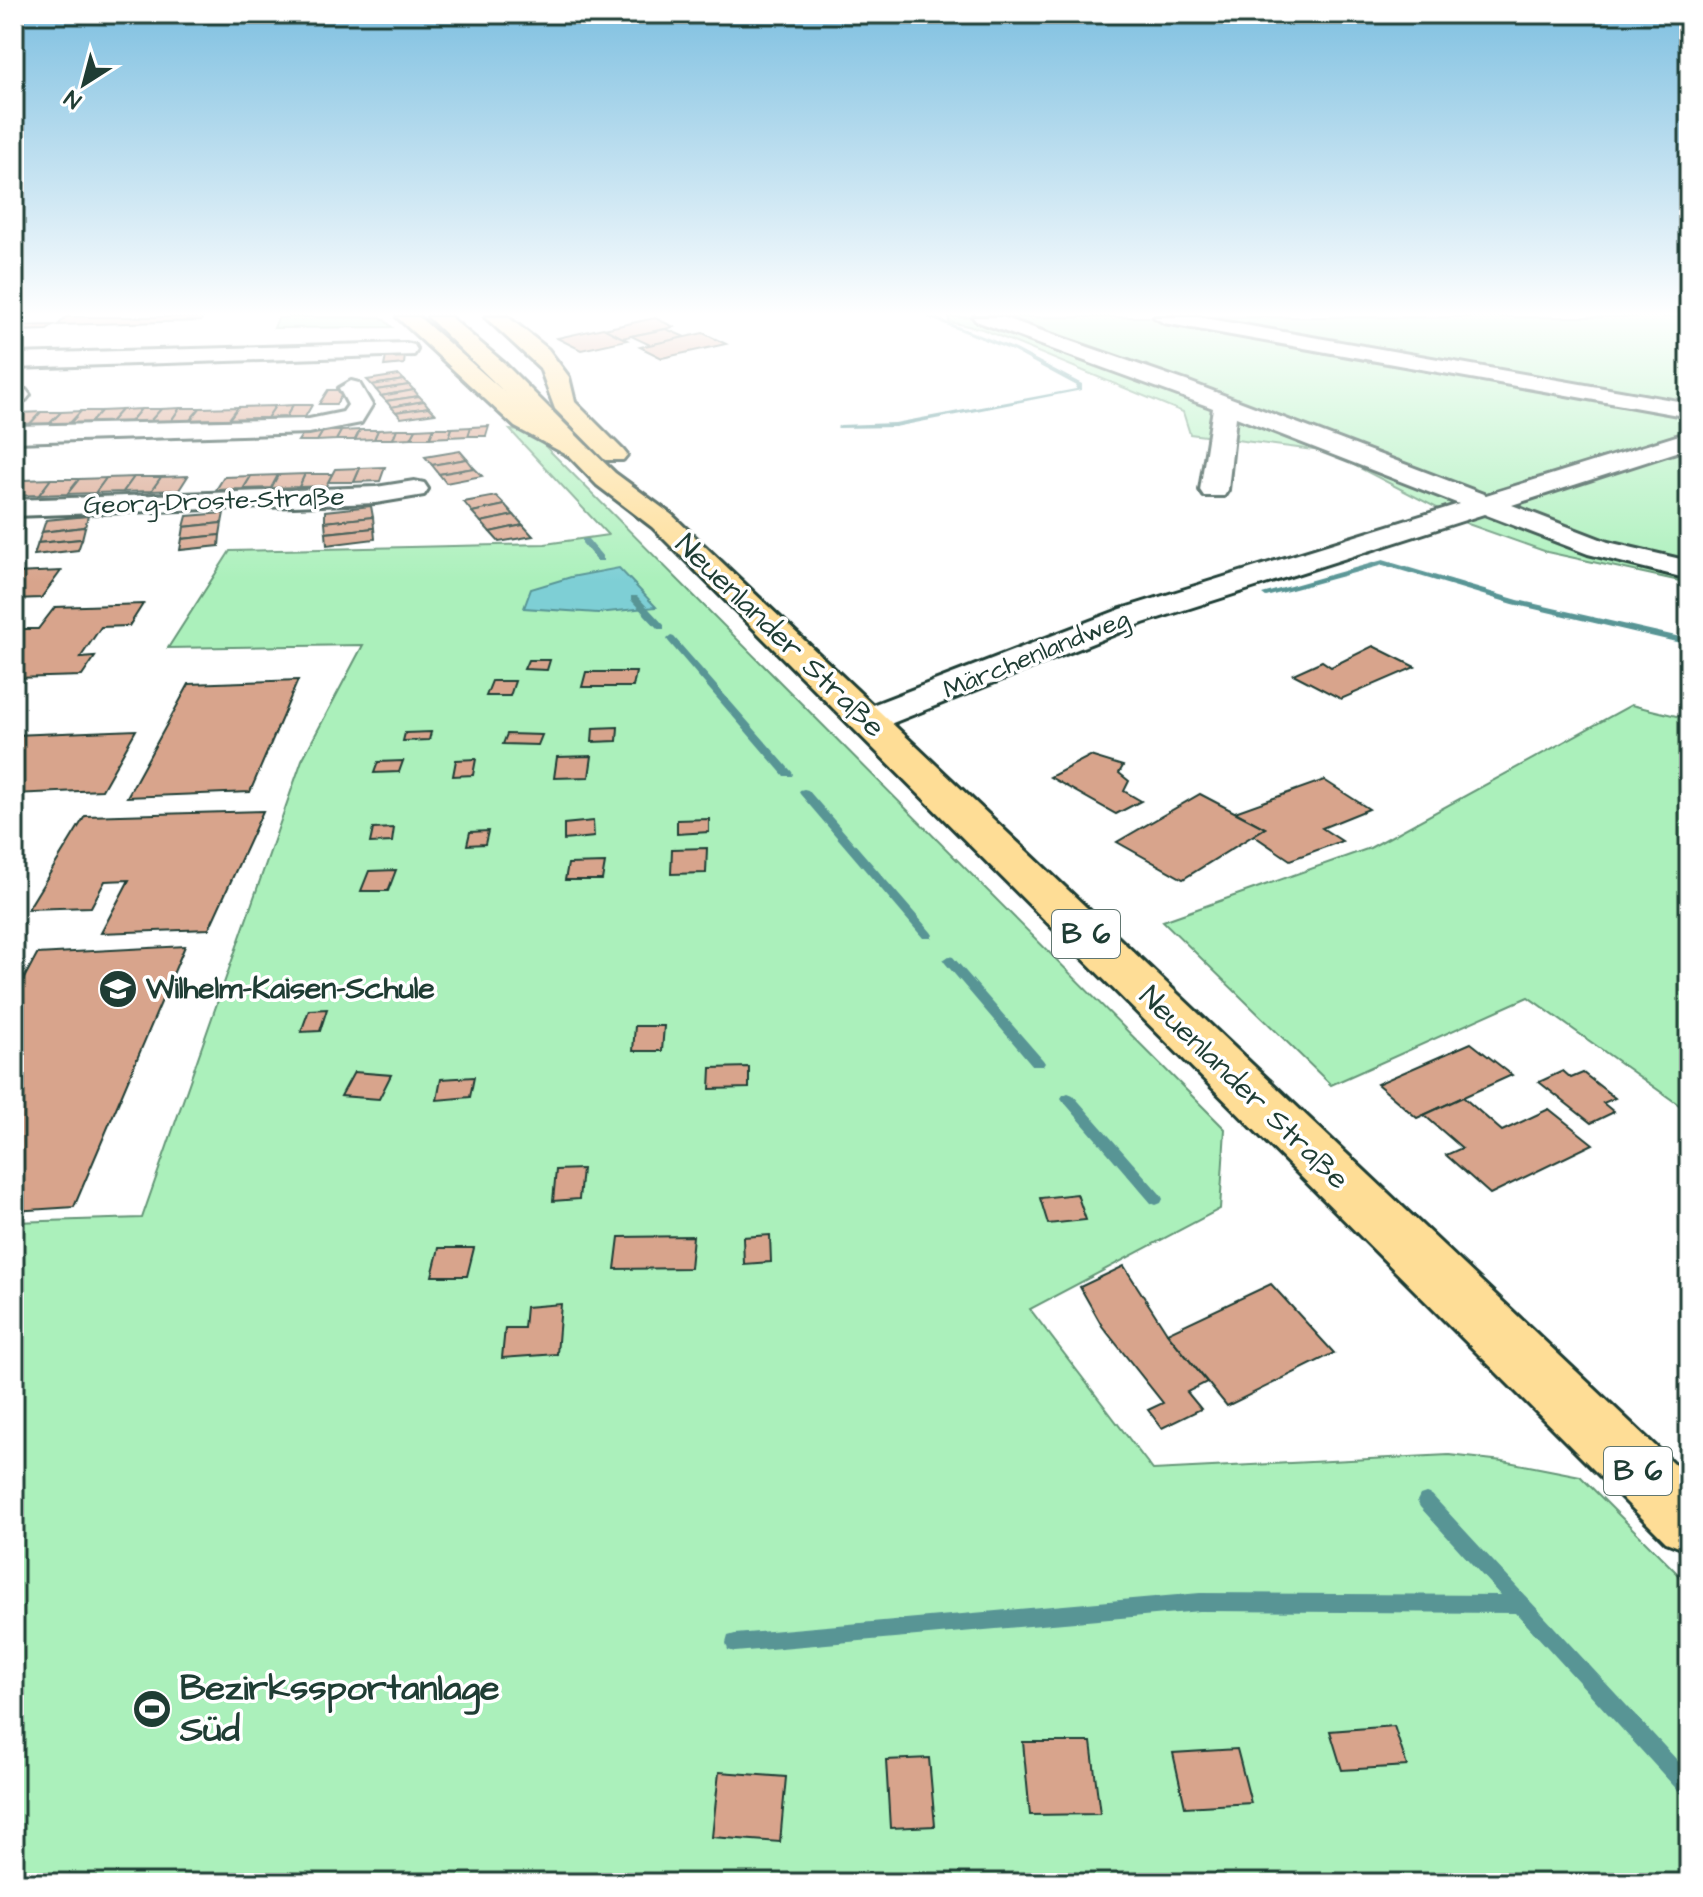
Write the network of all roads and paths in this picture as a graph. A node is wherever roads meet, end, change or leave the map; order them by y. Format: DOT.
graph roads {
  1 [pos="360,406"];
  2 [pos="506,406"];
  3 [pos="530,406"];
  4 [pos="565,406"];
  5 [pos="1226,406"];
  6 [pos="1230,406"];
  7 [pos="1664,406"];
  8 [pos="1689,410"];
  9 [pos="14,434"];
  10 [pos="1689,440"];
  11 [pos="578,451"];
  12 [pos="414,489"];
  13 [pos="1214,490"];
  14 [pos="1485,505"];
  15 [pos="14,508"];
  16 [pos="662,521"];
  17 [pos="1689,570"];
  18 [pos="867,720"];
  19 [pos="1689,1521"];
  1 -- 9 [label="street"];
  2 -- 11 [label="main road, Neuenlander Straße / B 6"];
  3 -- 11 [label="main road, Neuenlander Straße"];
  4 -- 16 [label="main road, Neuenlander Straße / B 6"];
  5 -- 13 [label="street"];
  6 -- 14 [label="street"];
  7 -- 8 [label="street"];
  10 -- 14 [label="street, Märchenlandweg"];
  11 -- 16 [label="main road, Neuenlander Straße / B 6"];
  12 -- 15 [label="street, Georg-Droste-Straße"];
  14 -- 17 [label="street"];
  14 -- 18 [label="street, Märchenlandweg"];
  16 -- 18 [label="main road, Neuenlander Straße / B 6"];
  18 -- 19 [label="main road, Neuenlander Straße / B 6"];
}
